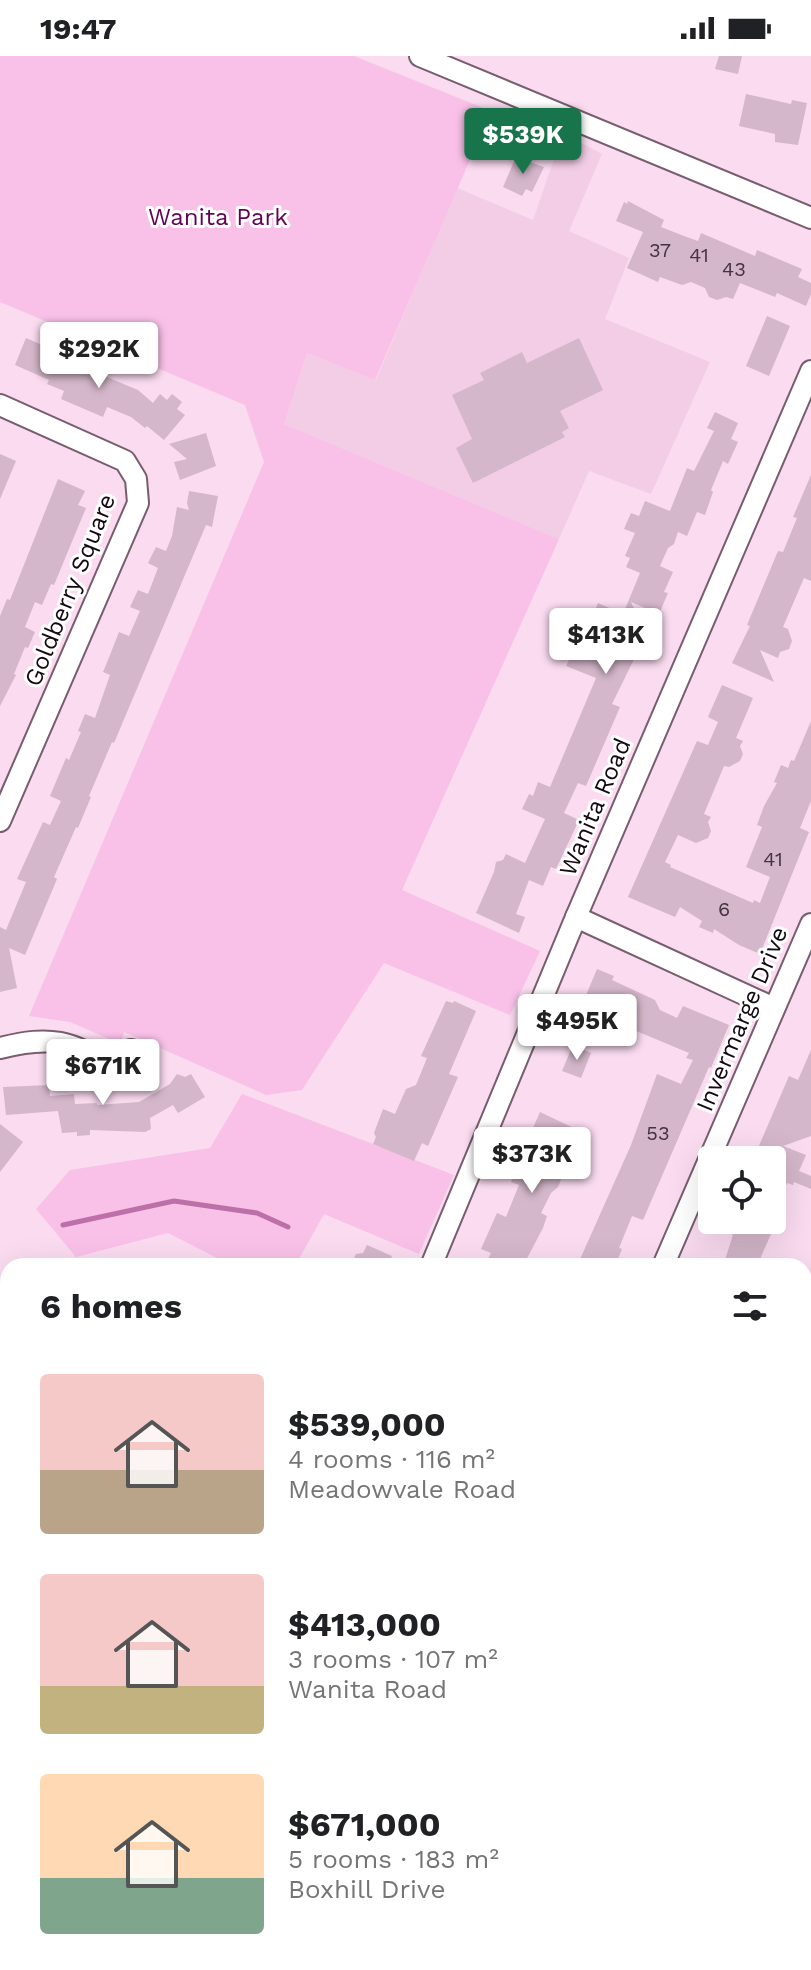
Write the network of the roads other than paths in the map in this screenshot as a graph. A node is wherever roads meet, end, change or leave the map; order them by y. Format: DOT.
graph roads {
  1 [pos="420,56"];
  2 [pos="811,218"];
  3 [pos="811,371"];
  4 [pos="0,405"];
  5 [pos="0,821"];
  6 [pos="576,917"];
  7 [pos="811,924"];
  8 [pos="774,1008"];
  9 [pos="0,1048"];
  10 [pos="131,1050"];
  11 [pos="434,1258"];
  12 [pos="666,1258"];
  1 -- 2 [label="street"];
  3 -- 6 [label="street, Wanita Road"];
  4 -- 5 [label="street, Goldberry Square"];
  6 -- 8 [label="street"];
  6 -- 11 [label="street, Wanita Road"];
  7 -- 8 [label="street, Invermarge Drive"];
  8 -- 12 [label="street, Invermarge Drive"];
  9 -- 10 [label="street"];
}
